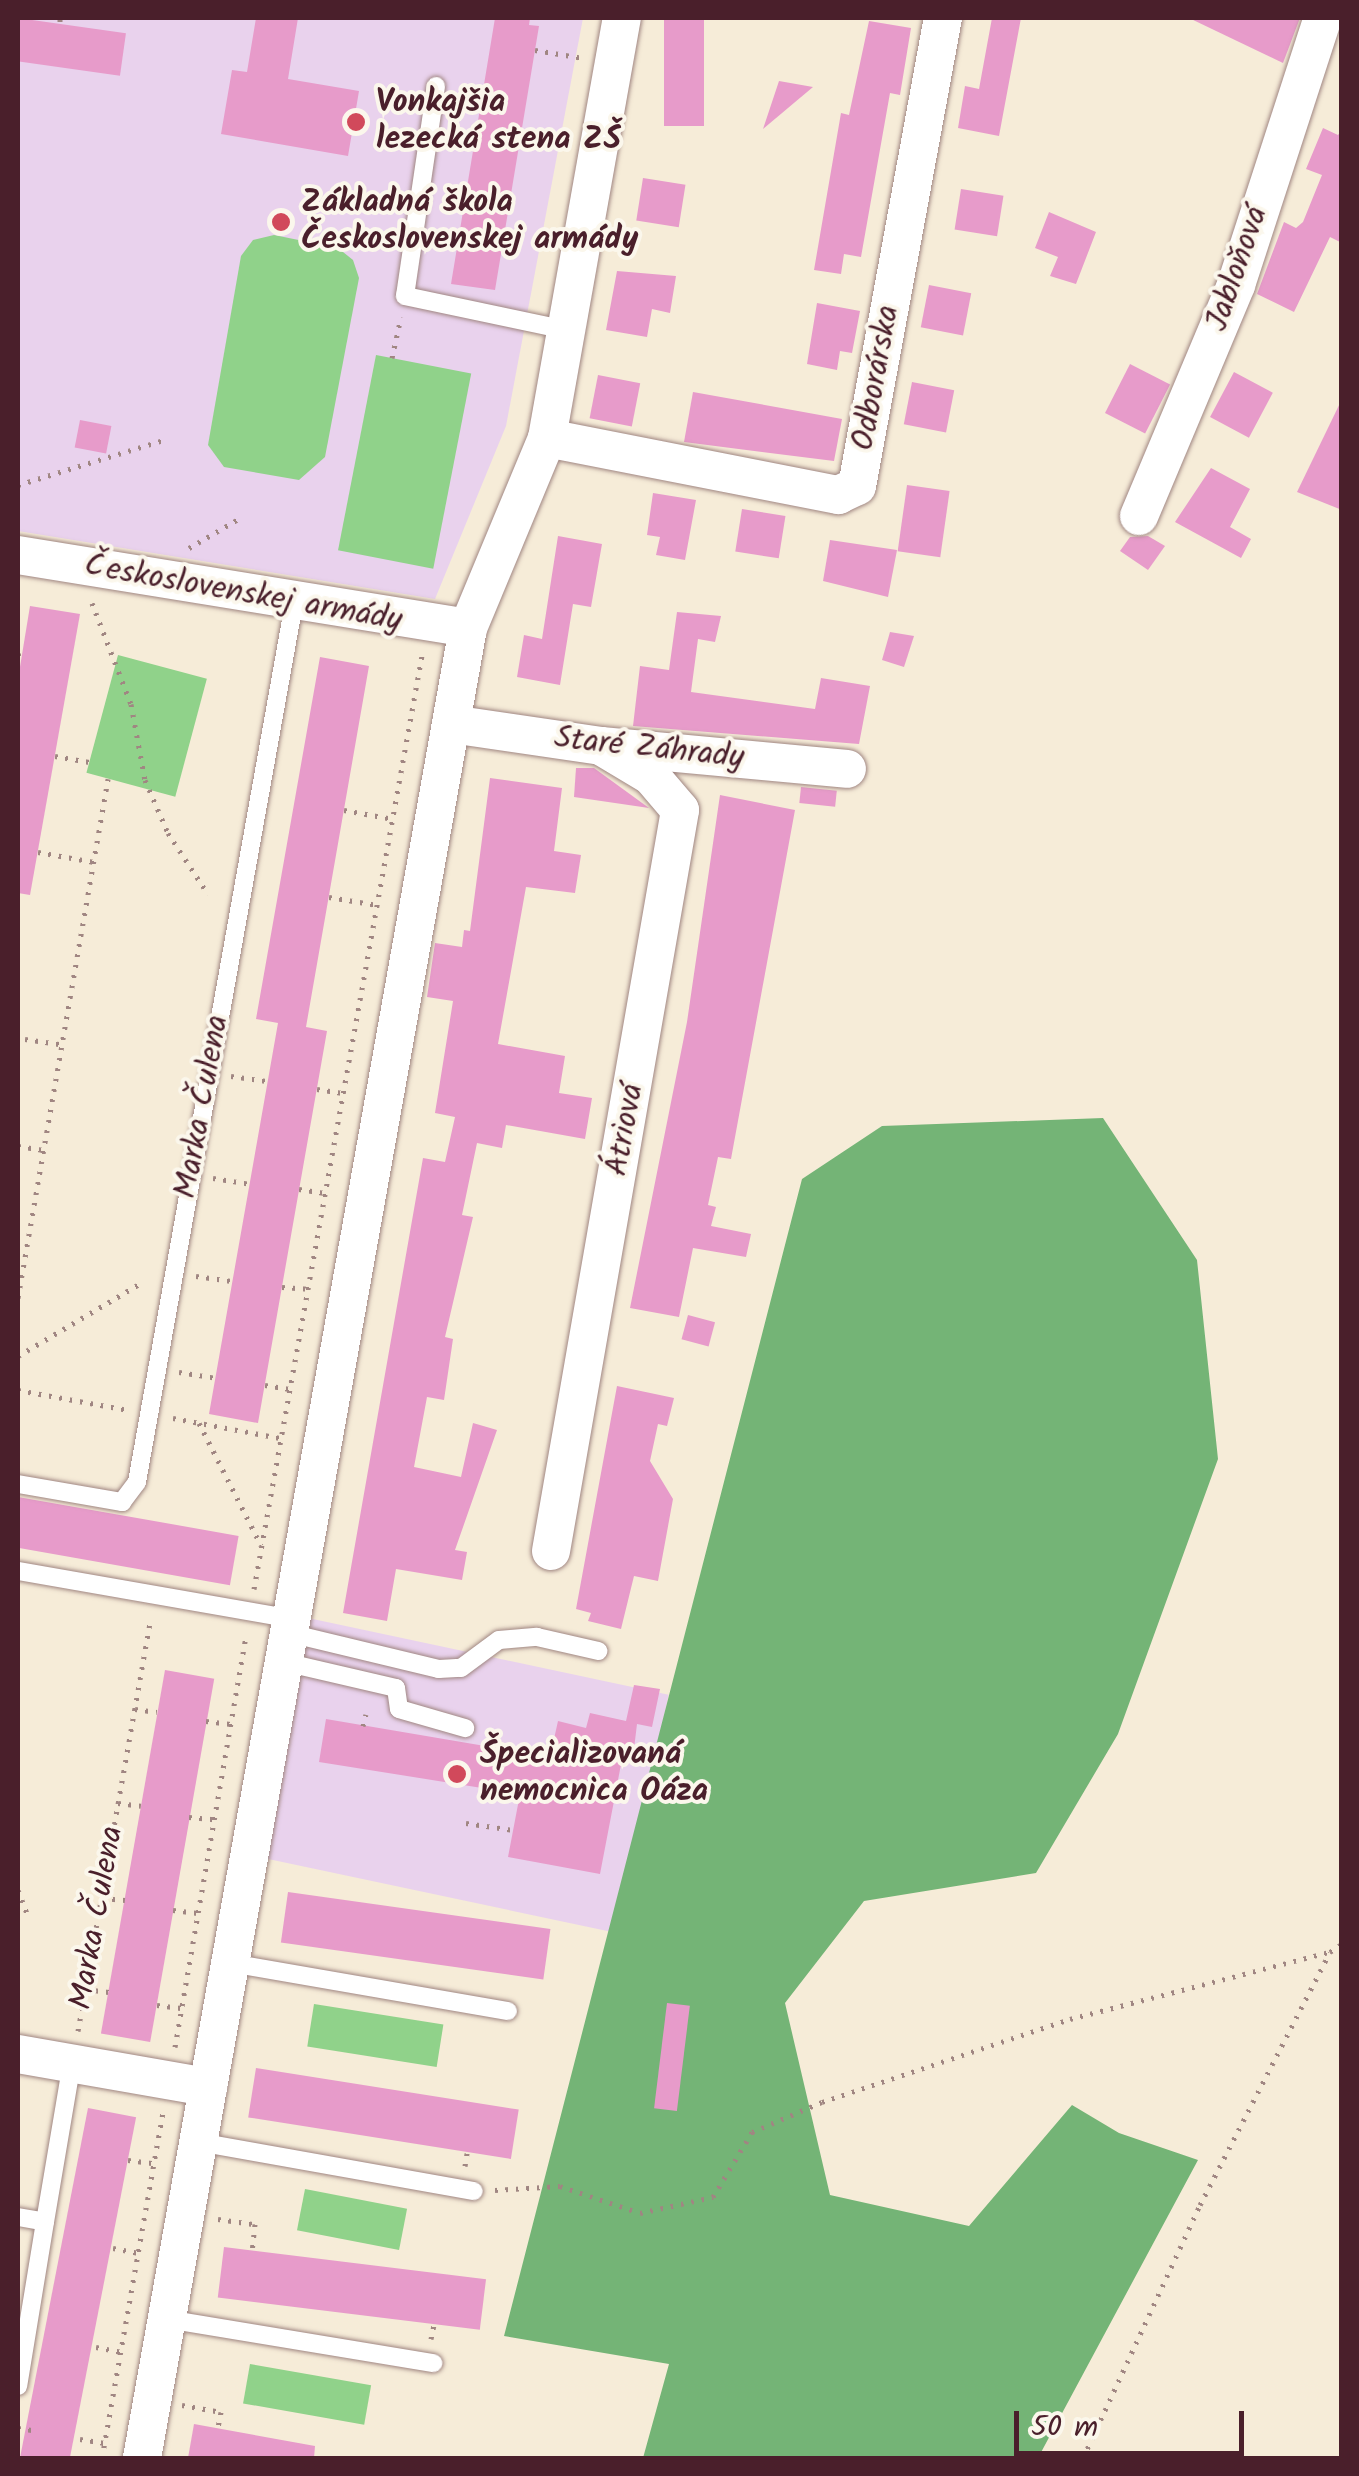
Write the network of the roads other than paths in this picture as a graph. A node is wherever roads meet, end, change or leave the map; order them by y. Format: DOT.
graph roads {
  1 [pos="622,18"];
  2 [pos="943,18"];
  3 [pos="1322,18"];
  4 [pos="436,86"];
  5 [pos="566,330"];
  6 [pos="547,438"];
  7 [pos="1139,516"];
  8 [pos="18,556"];
  9 [pos="294,603"];
  10 [pos="468,628"];
  11 [pos="451,724"];
  12 [pos="601,746"];
  13 [pos="847,769"];
  14 [pos="18,1484"];
  15 [pos="551,1552"];
  16 [pos="18,1571"];
  17 [pos="288,1638"];
  18 [pos="598,1652"];
  19 [pos="464,1728"];
  20 [pos="230,1963"];
  21 [pos="508,2012"];
  22 [pos="18,2054"];
  23 [pos="72,2064"];
  24 [pos="208,2088"];
  25 [pos="198,2142"];
  26 [pos="474,2191"];
  27 [pos="18,2217"];
  28 [pos="46,2222"];
  29 [pos="167,2319"];
  30 [pos="433,2363"];
  31 [pos="18,2386"];
  32 [pos="142,2458"];
  1 -- 5 [label="street"];
  2 -- 6 [label="street, Odborárska"];
  3 -- 7 [label="street, Jabloňová"];
  4 -- 5 [label="lane"];
  5 -- 6 [label="street"];
  6 -- 10 [label="street"];
  8 -- 9 [label="street, Československej armády"];
  9 -- 10 [label="street, Československej armády"];
  9 -- 14 [label="lane, Marka Čulena"];
  10 -- 11 [label="street"];
  11 -- 12 [label="street, Staré Záhrady"];
  11 -- 17 [label="street"];
  12 -- 13 [label="street, Staré Záhrady"];
  12 -- 15 [label="street, Átriová"];
  16 -- 17 [label="lane"];
  17 -- 18 [label="lane"];
  17 -- 19 [label="lane"];
  17 -- 20 [label="street"];
  20 -- 21 [label="lane"];
  20 -- 24 [label="street"];
  22 -- 23 [label="street"];
  23 -- 24 [label="street"];
  23 -- 28 [label="lane"];
  24 -- 25 [label="street"];
  25 -- 26 [label="lane"];
  25 -- 29 [label="street"];
  27 -- 28 [label="lane"];
  28 -- 31 [label="lane"];
  29 -- 30 [label="lane"];
  29 -- 32 [label="street"];
}
